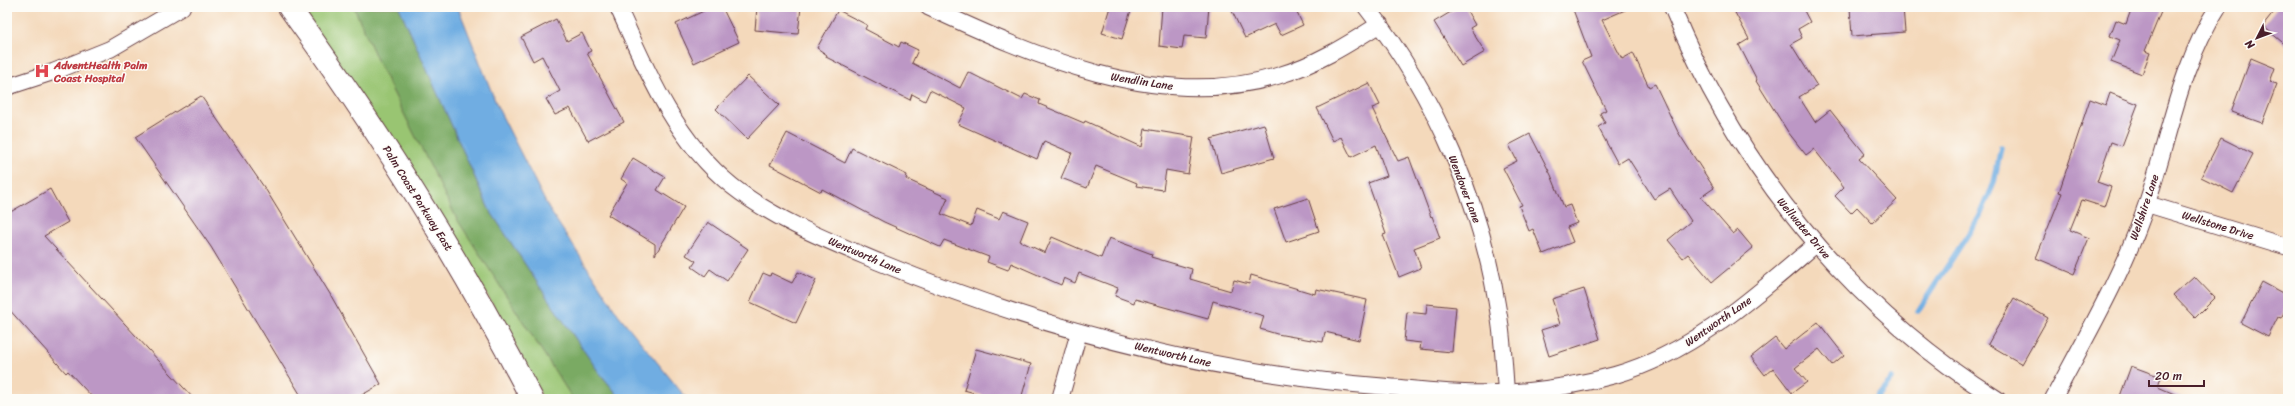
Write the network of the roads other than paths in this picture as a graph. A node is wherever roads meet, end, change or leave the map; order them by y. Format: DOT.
graph roads {
  1 [pos="182,7"];
  2 [pos="289,7"];
  3 [pos="618,7"];
  4 [pos="928,7"];
  5 [pos="1366,7"];
  6 [pos="1672,7"];
  7 [pos="2218,7"];
  8 [pos="1380,24"];
  9 [pos="7,87"];
  10 [pos="2147,204"];
  11 [pos="1816,244"];
  12 [pos="2288,247"];
  13 [pos="1079,332"];
  14 [pos="1506,391"];
  15 [pos="1466,396"];
  16 [pos="532,399"];
  17 [pos="1060,399"];
  18 [pos="1997,399"];
  19 [pos="2053,399"];
  1 -- 9 [label="street"];
  2 -- 16 [label="main road, Palm Coast Parkway East"];
  3 -- 13 [label="street, Wentworth Lane"];
  4 -- 8 [label="street, Wendlin Lane"];
  5 -- 8 [label="street, Wendover Lane"];
  6 -- 11 [label="street, Wellwater Drive"];
  7 -- 10 [label="street, Wellshire Lane"];
  8 -- 14 [label="street, Wendover Lane"];
  10 -- 12 [label="street, Wellstone Drive"];
  10 -- 19 [label="street, Wellshire Lane"];
  11 -- 14 [label="street, Wentworth Lane"];
  11 -- 18 [label="street, Wellwater Drive"];
  13 -- 15 [label="street, Wentworth Lane"];
  13 -- 17 [label="street"];
  14 -- 15 [label="street, Wentworth Lane"];
}
